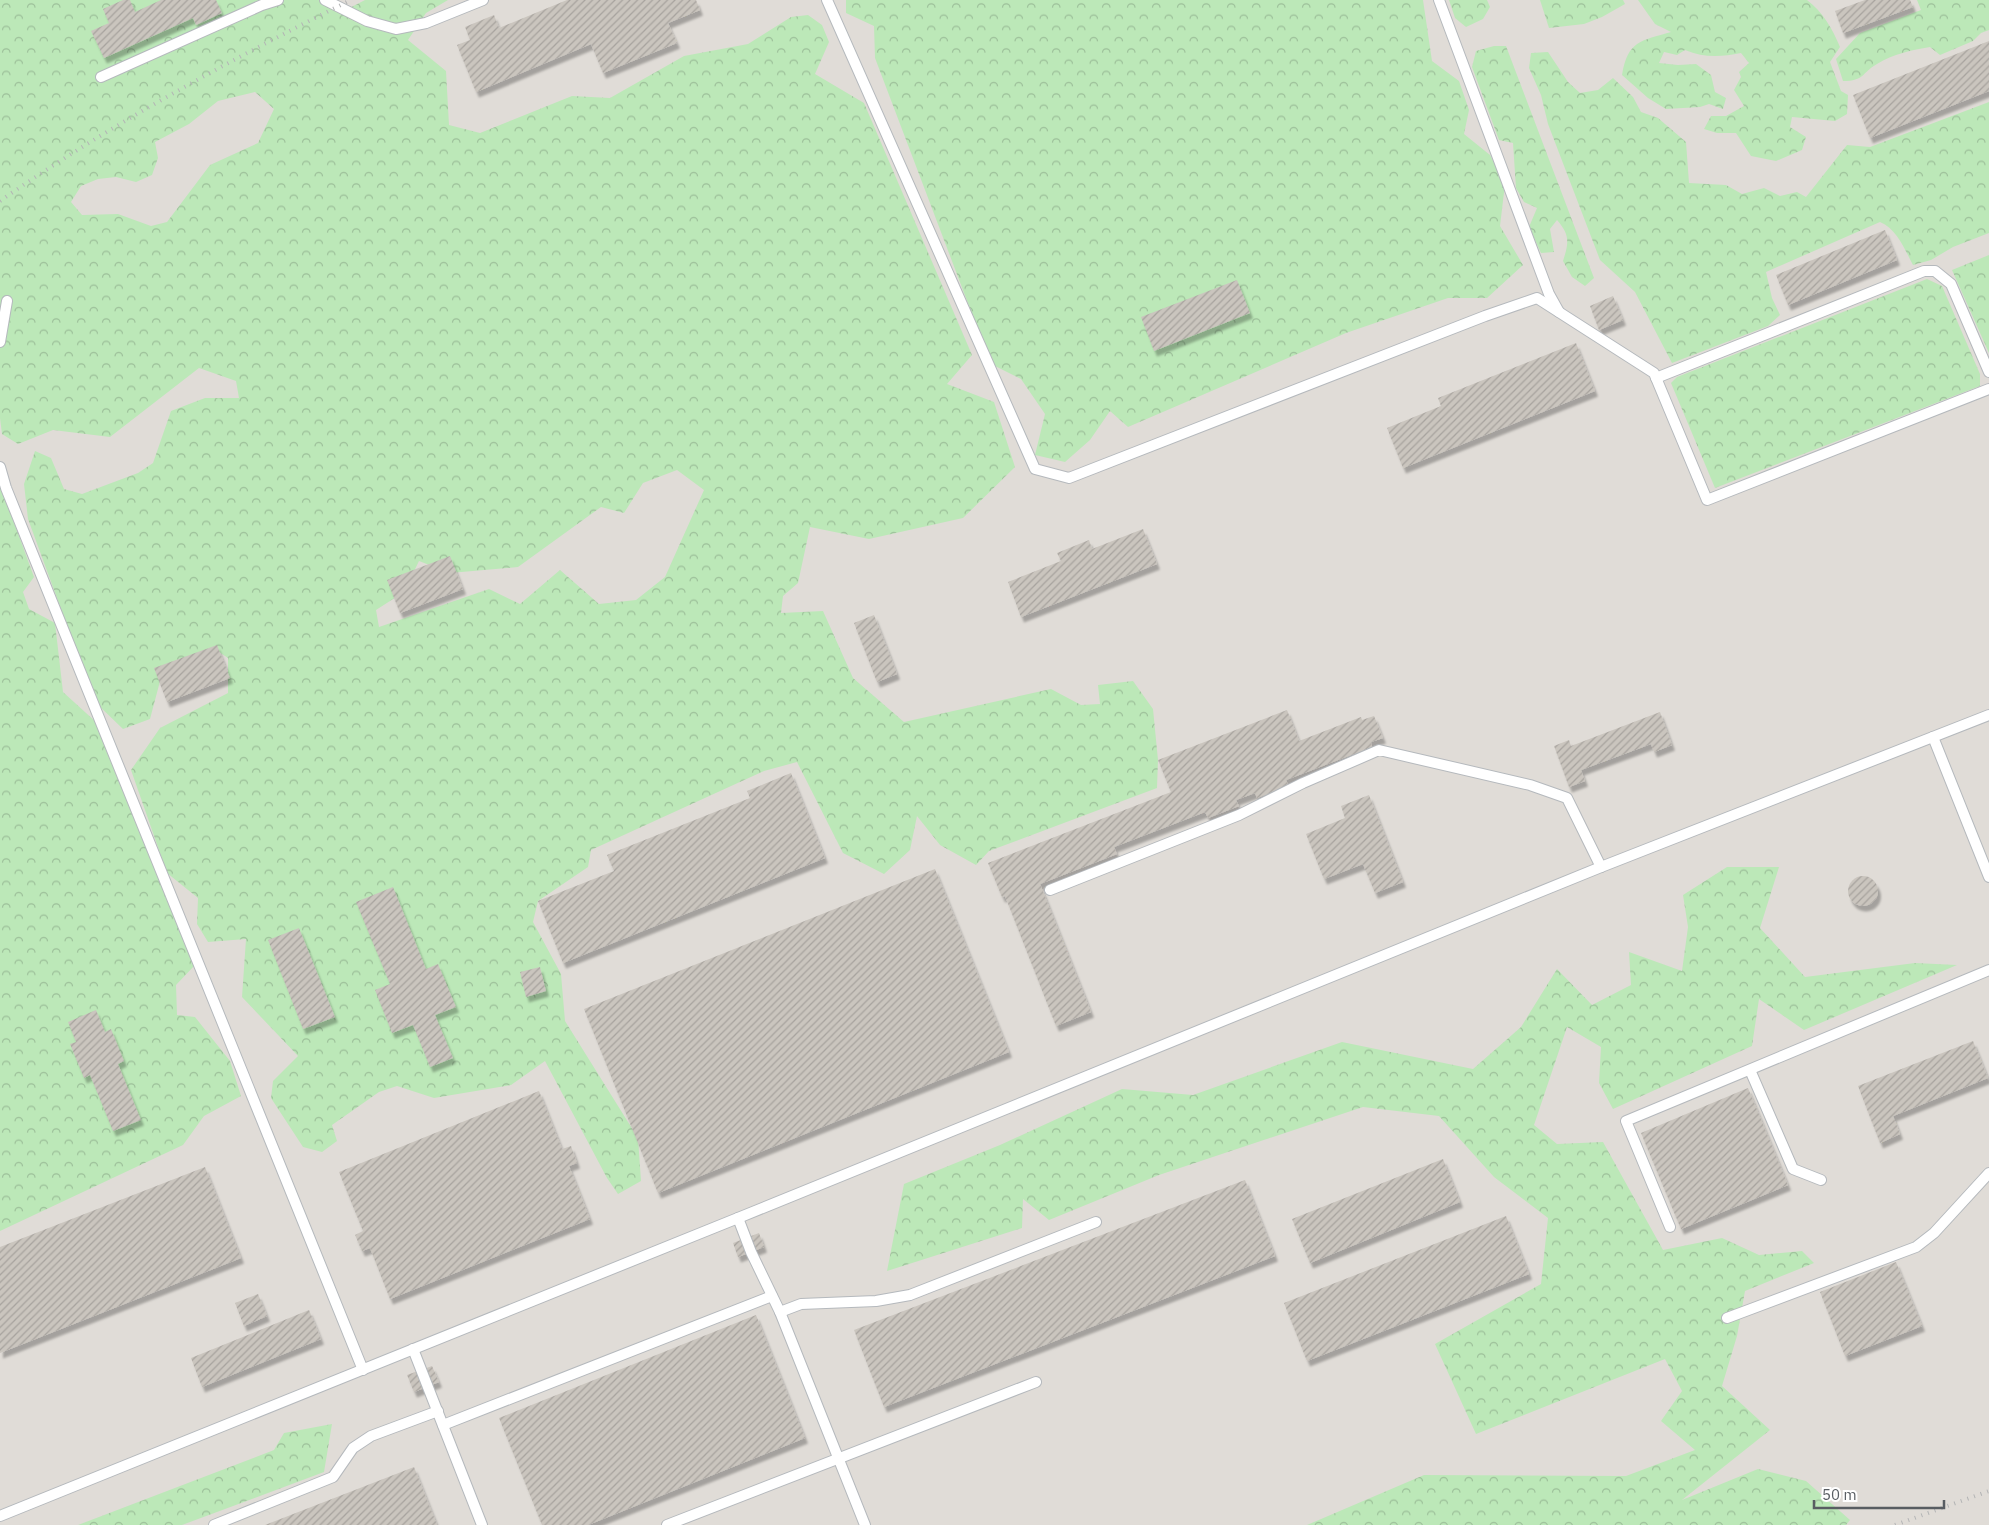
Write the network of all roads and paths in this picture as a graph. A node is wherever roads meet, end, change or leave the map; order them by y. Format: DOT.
graph roads {
  1 [pos="278,0"];
  2 [pos="325,0"];
  3 [pos="483,0"];
  4 [pos="827,0"];
  5 [pos="1439,0"];
  6 [pos="101,77"];
  7 [pos="7,301"];
  8 [pos="1560,313"];
  9 [pos="0,342"];
  10 [pos="1989,372"];
  11 [pos="1656,378"];
  12 [pos="1989,389"];
  13 [pos="0,467"];
  14 [pos="1989,714"];
  15 [pos="1933,737"];
  16 [pos="1987,866"];
  17 [pos="1601,867"];
  18 [pos="1989,877"];
  19 [pos="1050,890"];
  20 [pos="1989,970"];
  21 [pos="1750,1070"];
  22 [pos="1989,1173"];
  23 [pos="1821,1180"];
  24 [pos="738,1218"];
  25 [pos="1096,1222"];
  26 [pos="1670,1227"];
  27 [pos="772,1296"];
  28 [pos="780,1312"];
  29 [pos="1727,1318"];
  30 [pos="413,1349"];
  31 [pos="363,1370"];
  32 [pos="1036,1382"];
  33 [pos="438,1411"];
  34 [pos="443,1425"];
  35 [pos="839,1459"];
  36 [pos="0,1516"];
  37 [pos="214,1525"];
  38 [pos="482,1525"];
  39 [pos="667,1525"];
  40 [pos="865,1525"];
  1 -- 6 [label="lane"];
  2 -- 3 [label="lane"];
  4 -- 8 [label="lane"];
  5 -- 8 [label="lane"];
  7 -- 9 [label="lane"];
  8 -- 11 [label="lane"];
  10 -- 11 [label="lane"];
  11 -- 12 [label="lane"];
  13 -- 31 [label="lane"];
  14 -- 15 [label="lane"];
  15 -- 16 [label="lane"];
  15 -- 17 [label="lane"];
  16 -- 18 [label="lane"];
  17 -- 19 [label="lane"];
  17 -- 24 [label="lane"];
  20 -- 21 [label="lane"];
  21 -- 23 [label="lane"];
  21 -- 26 [label="lane"];
  22 -- 29 [label="lane"];
  24 -- 27 [label="lane"];
  24 -- 30 [label="lane"];
  25 -- 28 [label="lane"];
  27 -- 28 [label="lane"];
  27 -- 34 [label="lane"];
  28 -- 35 [label="lane"];
  30 -- 31 [label="lane"];
  30 -- 33 [label="lane"];
  31 -- 36 [label="lane"];
  32 -- 35 [label="lane"];
  33 -- 34 [label="lane"];
  33 -- 37 [label="lane"];
  34 -- 38 [label="lane"];
  35 -- 39 [label="lane"];
  35 -- 40 [label="lane"];
}
